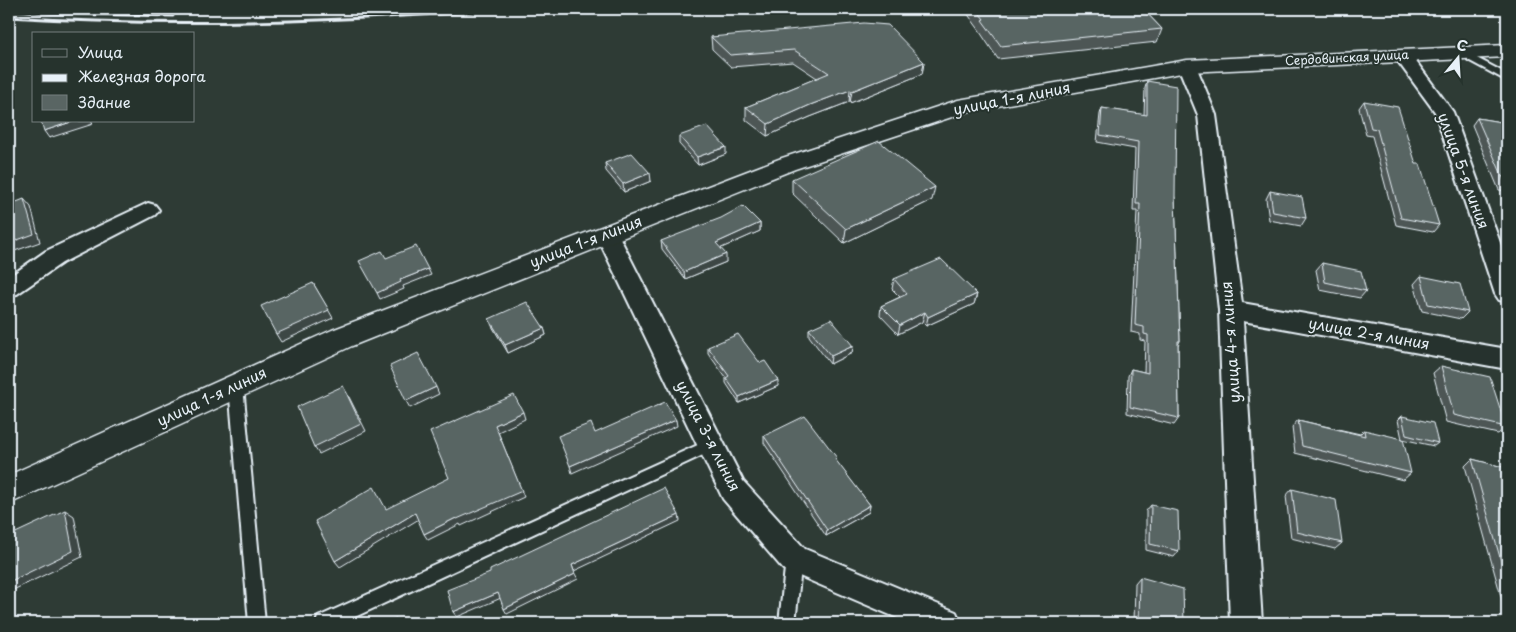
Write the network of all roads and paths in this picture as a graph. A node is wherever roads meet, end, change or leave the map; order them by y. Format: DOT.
graph roads {
  1 [pos="1507,51"];
  2 [pos="1403,56"];
  3 [pos="1471,58"];
  4 [pos="1187,66"];
  5 [pos="1507,78"];
  6 [pos="148,210"];
  7 [pos="607,234"];
  8 [pos="9,288"];
  9 [pos="1507,294"];
  10 [pos="1231,310"];
  11 [pos="1507,359"];
  12 [pos="236,386"];
  13 [pos="711,445"];
  14 [pos="9,490"];
  15 [pos="794,559"];
  16 [pos="256,623"];
  17 [pos="324,623"];
  18 [pos="787,623"];
  19 [pos="945,623"];
  20 [pos="1246,623"];
  1 -- 2 [label="street, Сердовинская улица"];
  2 -- 4 [label="street, Сердовинская улица"];
  2 -- 9 [label="street, улица 5-я линия"];
  3 -- 5 [label="lane"];
  4 -- 7 [label="street, улица 1-я линия"];
  4 -- 10 [label="street, улица 4-я линия"];
  6 -- 8 [label="street"];
  7 -- 12 [label="street, улица 1-я линия"];
  7 -- 13 [label="street, улица 3-я линия"];
  10 -- 11 [label="street, улица 2-я линия"];
  10 -- 20 [label="street, улица 4-я линия"];
  12 -- 14 [label="street, улица 1-я линия"];
  12 -- 16 [label="lane"];
  13 -- 15 [label="street, улица 3-я линия"];
  13 -- 17 [label="lane"];
  15 -- 18 [label="lane"];
  15 -- 19 [label="street, улица 3-я линия"];
}
